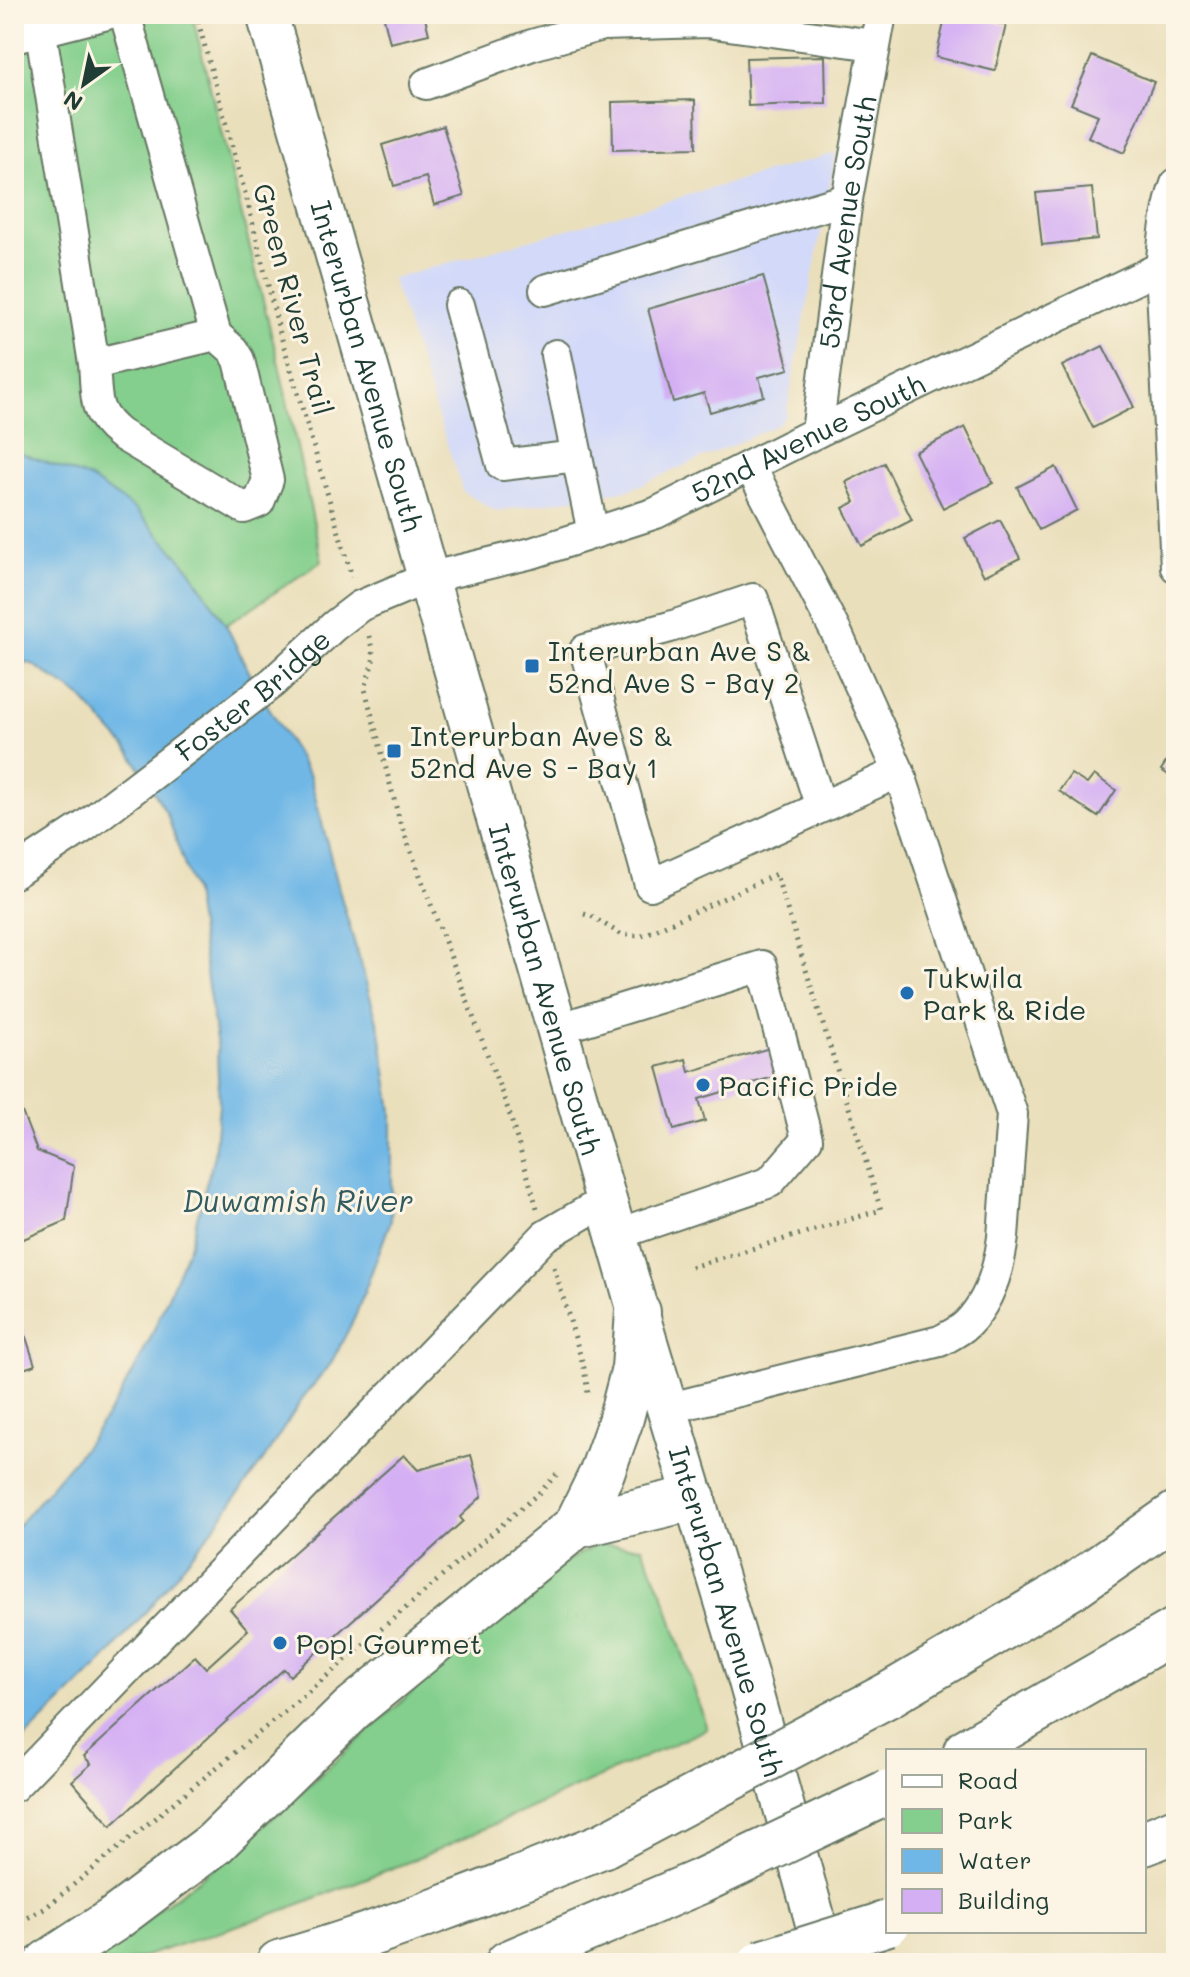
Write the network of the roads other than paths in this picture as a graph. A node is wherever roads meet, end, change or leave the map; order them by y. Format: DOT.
graph roads {
  1 [pos="107,14"];
  2 [pos="125,14"];
  3 [pos="267,14"];
  4 [pos="881,14"];
  5 [pos="600,19"];
  6 [pos="31,28"];
  7 [pos="874,45"];
  8 [pos="426,84"];
  9 [pos="1176,184"];
  10 [pos="847,199"];
  11 [pos="1169,264"];
  12 [pos="545,290"];
  13 [pos="459,305"];
  14 [pos="216,335"];
  15 [pos="556,355"];
  16 [pos="94,364"];
  17 [pos="817,432"];
  18 [pos="577,456"];
  19 [pos="750,466"];
  20 [pos="593,533"];
  21 [pos="1176,567"];
  22 [pos="427,578"];
  23 [pos="899,772"];
  24 [pos="821,807"];
  25 [pos="14,873"];
  26 [pos="557,1029"];
  27 [pos="611,1217"];
  28 [pos="638,1312"];
  29 [pos="666,1409"];
  30 [pos="693,1498"];
  31 [pos="1176,1514"];
  32 [pos="576,1526"];
  33 [pos="1176,1630"];
  34 [pos="970,1749"];
  35 [pos="14,1786"];
  36 [pos="886,1793"];
  37 [pos="1176,1830"];
  38 [pos="1146,1842"];
  39 [pos="886,1924"];
  40 [pos="47,1963"];
  41 [pos="279,1963"];
  42 [pos="508,1963"];
  43 [pos="761,1963"];
  44 [pos="827,1963"];
  1 -- 6 [label="street"];
  2 -- 14 [label="street"];
  3 -- 22 [label="main road, Interurban Avenue South"];
  4 -- 7 [label="street, 53rd Avenue South"];
  5 -- 7 [label="street"];
  5 -- 8 [label="street"];
  6 -- 16 [label="street"];
  7 -- 10 [label="street, 53rd Avenue South"];
  9 -- 11 [label="street"];
  10 -- 12 [label="street"];
  10 -- 17 [label="street, 53rd Avenue South"];
  11 -- 17 [label="street, 52nd Avenue South"];
  11 -- 21 [label="street"];
  13 -- 18 [label="street"];
  14 -- 16 [label="street"];
  14 -- 16 [label="street"];
  15 -- 18 [label="street"];
  17 -- 19 [label="street, 52nd Avenue South"];
  18 -- 20 [label="street"];
  19 -- 20 [label="street, 52nd Avenue South"];
  19 -- 23 [label="street"];
  20 -- 22 [label="street, 52nd Avenue South"];
  22 -- 25 [label="street, Foster Bridge"];
  22 -- 26 [label="main road, Interurban Avenue South"];
  23 -- 24 [label="street"];
  23 -- 29 [label="street"];
  24 -- 24 [label="street"];
  26 -- 27 [label="main road, Interurban Avenue South"];
  26 -- 27 [label="street"];
  27 -- 28 [label="main road, Interurban Avenue South"];
  27 -- 35 [label="street"];
  28 -- 29 [label="main road, Interurban Avenue South"];
  28 -- 32 [label="highway"];
  29 -- 30 [label="main road, Interurban Avenue South"];
  30 -- 32 [label="highway"];
  30 -- 44 [label="main road, Interurban Avenue South"];
  31 -- 41 [label="highway, bridge"];
  32 -- 40 [label="highway"];
  33 -- 34 [label="highway"];
  36 -- 42 [label="highway, bridge"];
  37 -- 38 [label="highway"];
  39 -- 43 [label="highway, bridge"];
}
